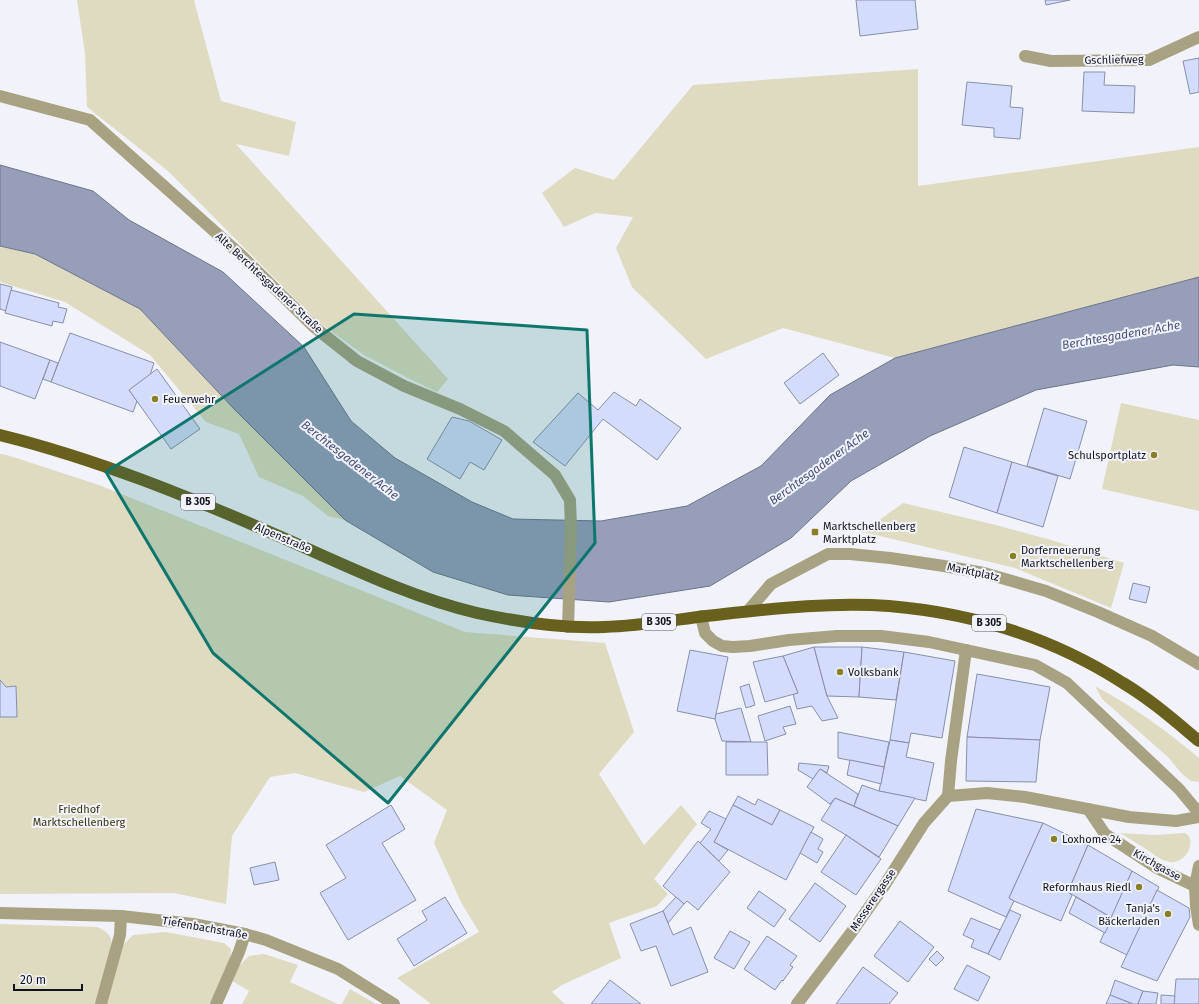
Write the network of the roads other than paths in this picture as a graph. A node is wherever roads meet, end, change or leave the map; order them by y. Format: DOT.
graph roads {
  1 [pos="1199,37"];
  2 [pos="1025,56"];
  3 [pos="0,96"];
  4 [pos="0,435"];
  5 [pos="748,611"];
  6 [pos="701,616"];
  7 [pos="568,627"];
  8 [pos="966,650"];
  9 [pos="1199,664"];
  10 [pos="1199,741"];
  11 [pos="948,796"];
  12 [pos="1088,809"];
  13 [pos="1199,813"];
  14 [pos="1199,817"];
  15 [pos="1199,866"];
  16 [pos="1195,886"];
  17 [pos="0,913"];
  18 [pos="121,916"];
  19 [pos="1199,925"];
  20 [pos="245,934"];
  21 [pos="101,1004"];
  22 [pos="216,1004"];
  23 [pos="394,1004"];
  24 [pos="797,1004"];
  1 -- 2 [label="street, Gschliefweg"];
  3 -- 7 [label="street, Alte Berchtesgadener Straße"];
  4 -- 7 [label="main road, Alpenstraße / B 305"];
  5 -- 6 [label="main road, B 305"];
  5 -- 9 [label="street, Marktplatz"];
  5 -- 10 [label="main road, B 305"];
  6 -- 7 [label="main road, B 305"];
  6 -- 8 [label="street"];
  8 -- 11 [label="street"];
  8 -- 13 [label="street"];
  11 -- 12 [label="street"];
  11 -- 24 [label="street, Messerergasse"];
  12 -- 14 [label="street"];
  12 -- 16 [label="street, Kirchgasse"];
  15 -- 16 [label="street, Kirchgasse"];
  16 -- 19 [label="street, Kirchgasse"];
  17 -- 18 [label="street, Tiefenbachstraße"];
  18 -- 20 [label="street, Tiefenbachstraße"];
  18 -- 21 [label="street"];
  20 -- 22 [label="street"];
  20 -- 23 [label="street, Tiefenbachstraße"];
}
